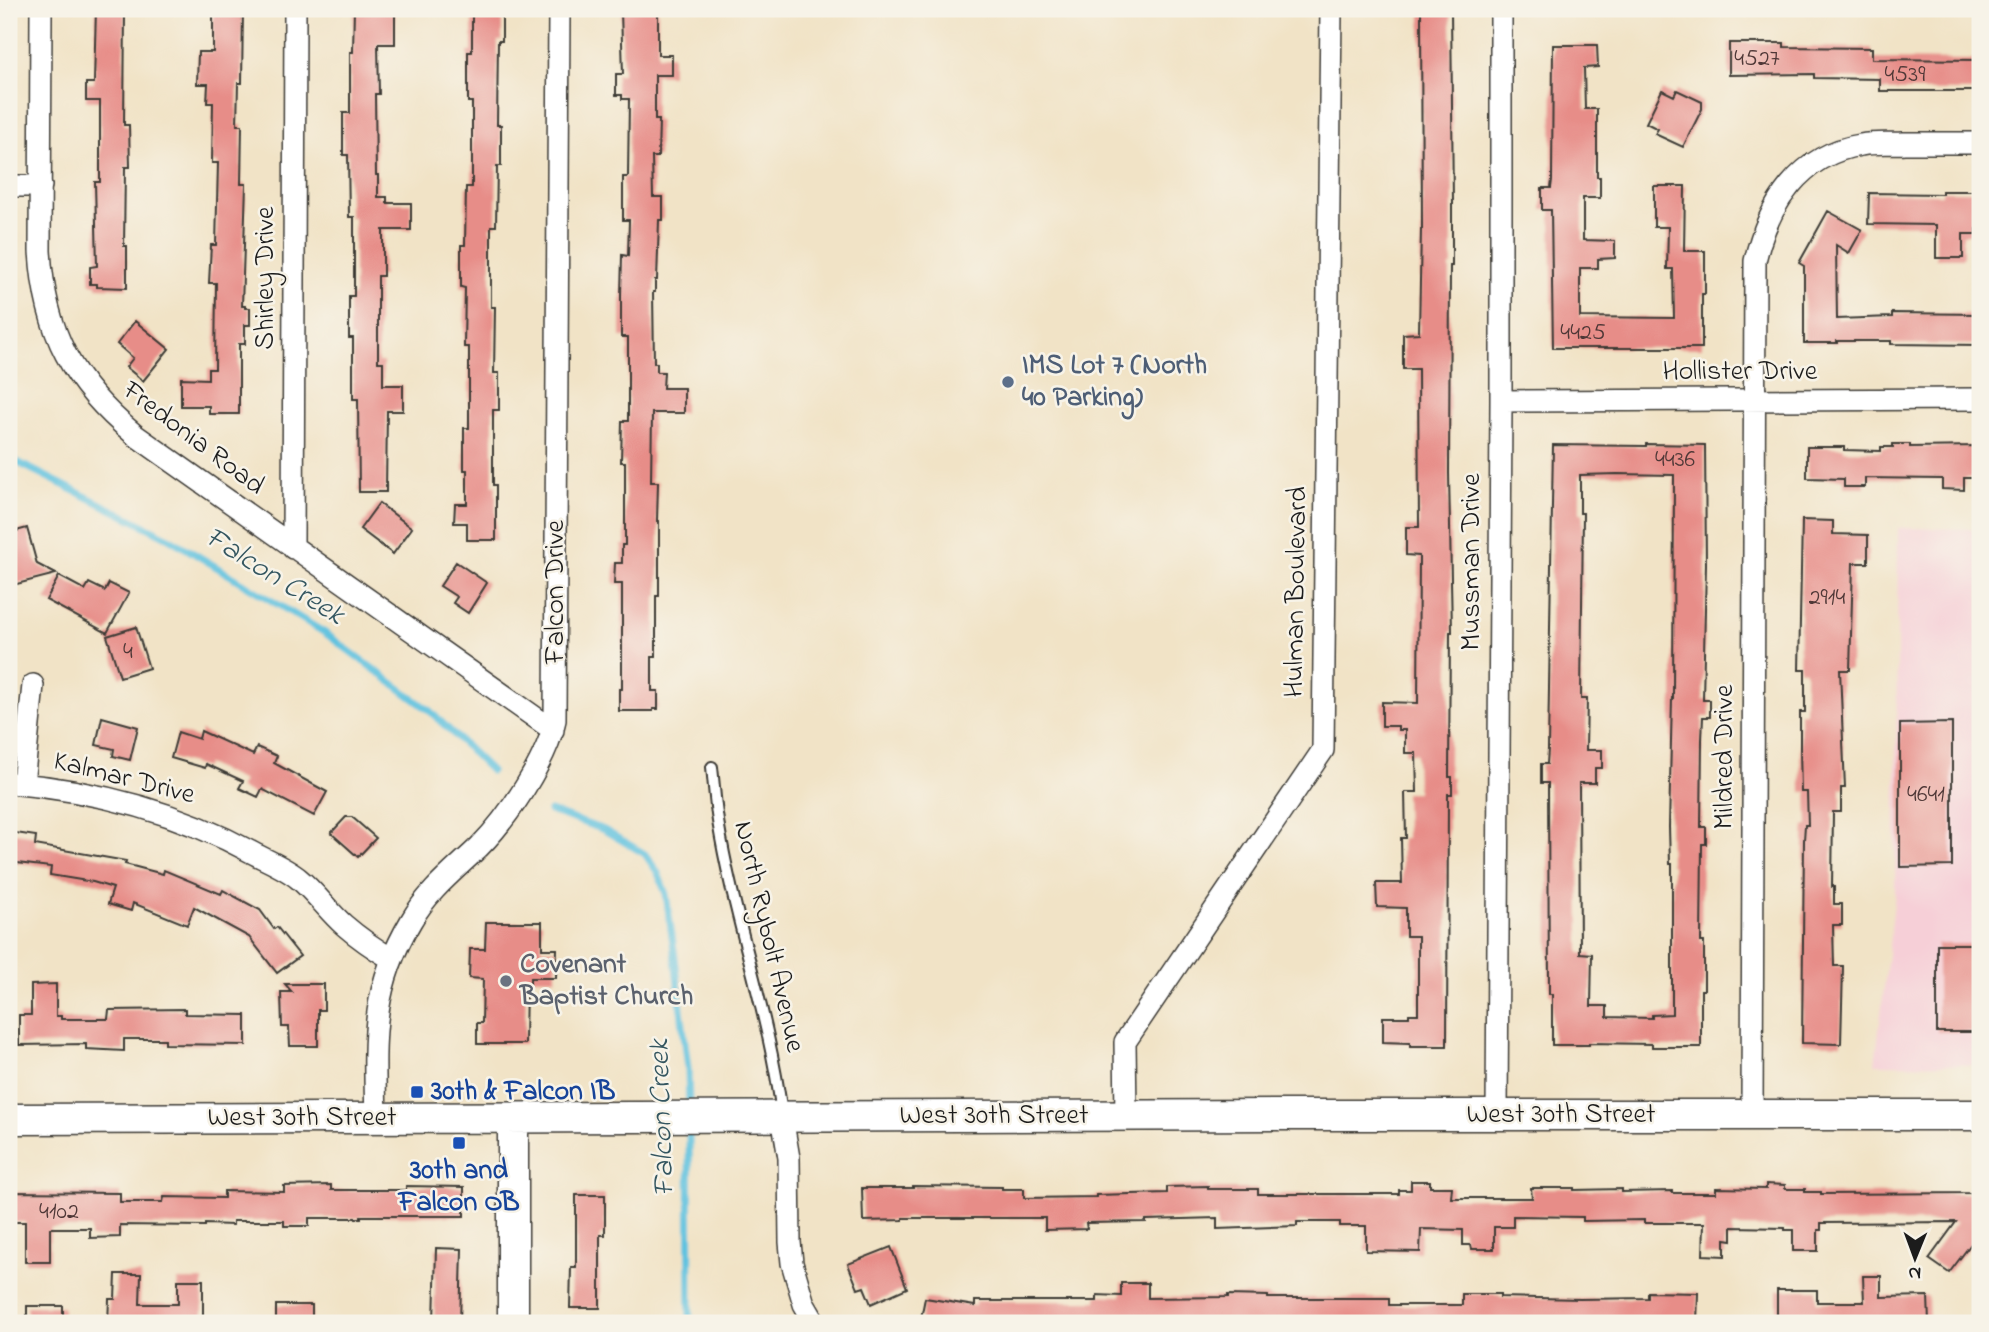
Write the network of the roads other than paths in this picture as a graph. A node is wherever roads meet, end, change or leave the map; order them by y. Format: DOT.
graph roads {
  1 [pos="41,9"];
  2 [pos="295,9"];
  3 [pos="559,9"];
  4 [pos="1331,9"];
  5 [pos="1501,9"];
  6 [pos="1980,143"];
  7 [pos="9,186"];
  8 [pos="41,186"];
  9 [pos="1753,399"];
  10 [pos="1980,399"];
  11 [pos="1501,401"];
  12 [pos="293,548"];
  13 [pos="33,685"];
  14 [pos="553,730"];
  15 [pos="712,767"];
  16 [pos="16,784"];
  17 [pos="391,959"];
  18 [pos="1752,1114"];
  19 [pos="1126,1115"];
  20 [pos="1496,1115"];
  21 [pos="1980,1115"];
  22 [pos="782,1117"];
  23 [pos="376,1118"];
  24 [pos="513,1118"];
  25 [pos="9,1119"];
  26 [pos="513,1323"];
  27 [pos="815,1323"];
  1 -- 8 [label="street, Fredonia Road"];
  2 -- 12 [label="street, Shirley Drive"];
  3 -- 14 [label="street, Falcon Drive"];
  4 -- 19 [label="street, Hulman Boulevard"];
  5 -- 11 [label="street, Mussman Drive"];
  6 -- 9 [label="street, Mildred Drive"];
  7 -- 8 [label="street"];
  8 -- 12 [label="street, Fredonia Road"];
  9 -- 10 [label="street, Hollister Drive"];
  9 -- 11 [label="street, Hollister Drive"];
  9 -- 18 [label="street, Mildred Drive"];
  11 -- 20 [label="street, Mussman Drive"];
  12 -- 14 [label="street, Fredonia Road"];
  13 -- 16 [label="street"];
  14 -- 17 [label="street, Falcon Drive"];
  15 -- 22 [label="lane, North Rybolt Avenue"];
  16 -- 17 [label="street, Kalmar Drive"];
  17 -- 23 [label="street, Falcon Drive"];
  18 -- 20 [label="main road, West 30th Street"];
  18 -- 21 [label="main road, West 30th Street"];
  19 -- 20 [label="main road, West 30th Street"];
  19 -- 22 [label="main road, West 30th Street"];
  22 -- 24 [label="main road, West 30th Street"];
  22 -- 27 [label="street"];
  23 -- 24 [label="main road, West 30th Street"];
  23 -- 25 [label="main road, West 30th Street"];
  24 -- 26 [label="main road"];
}
